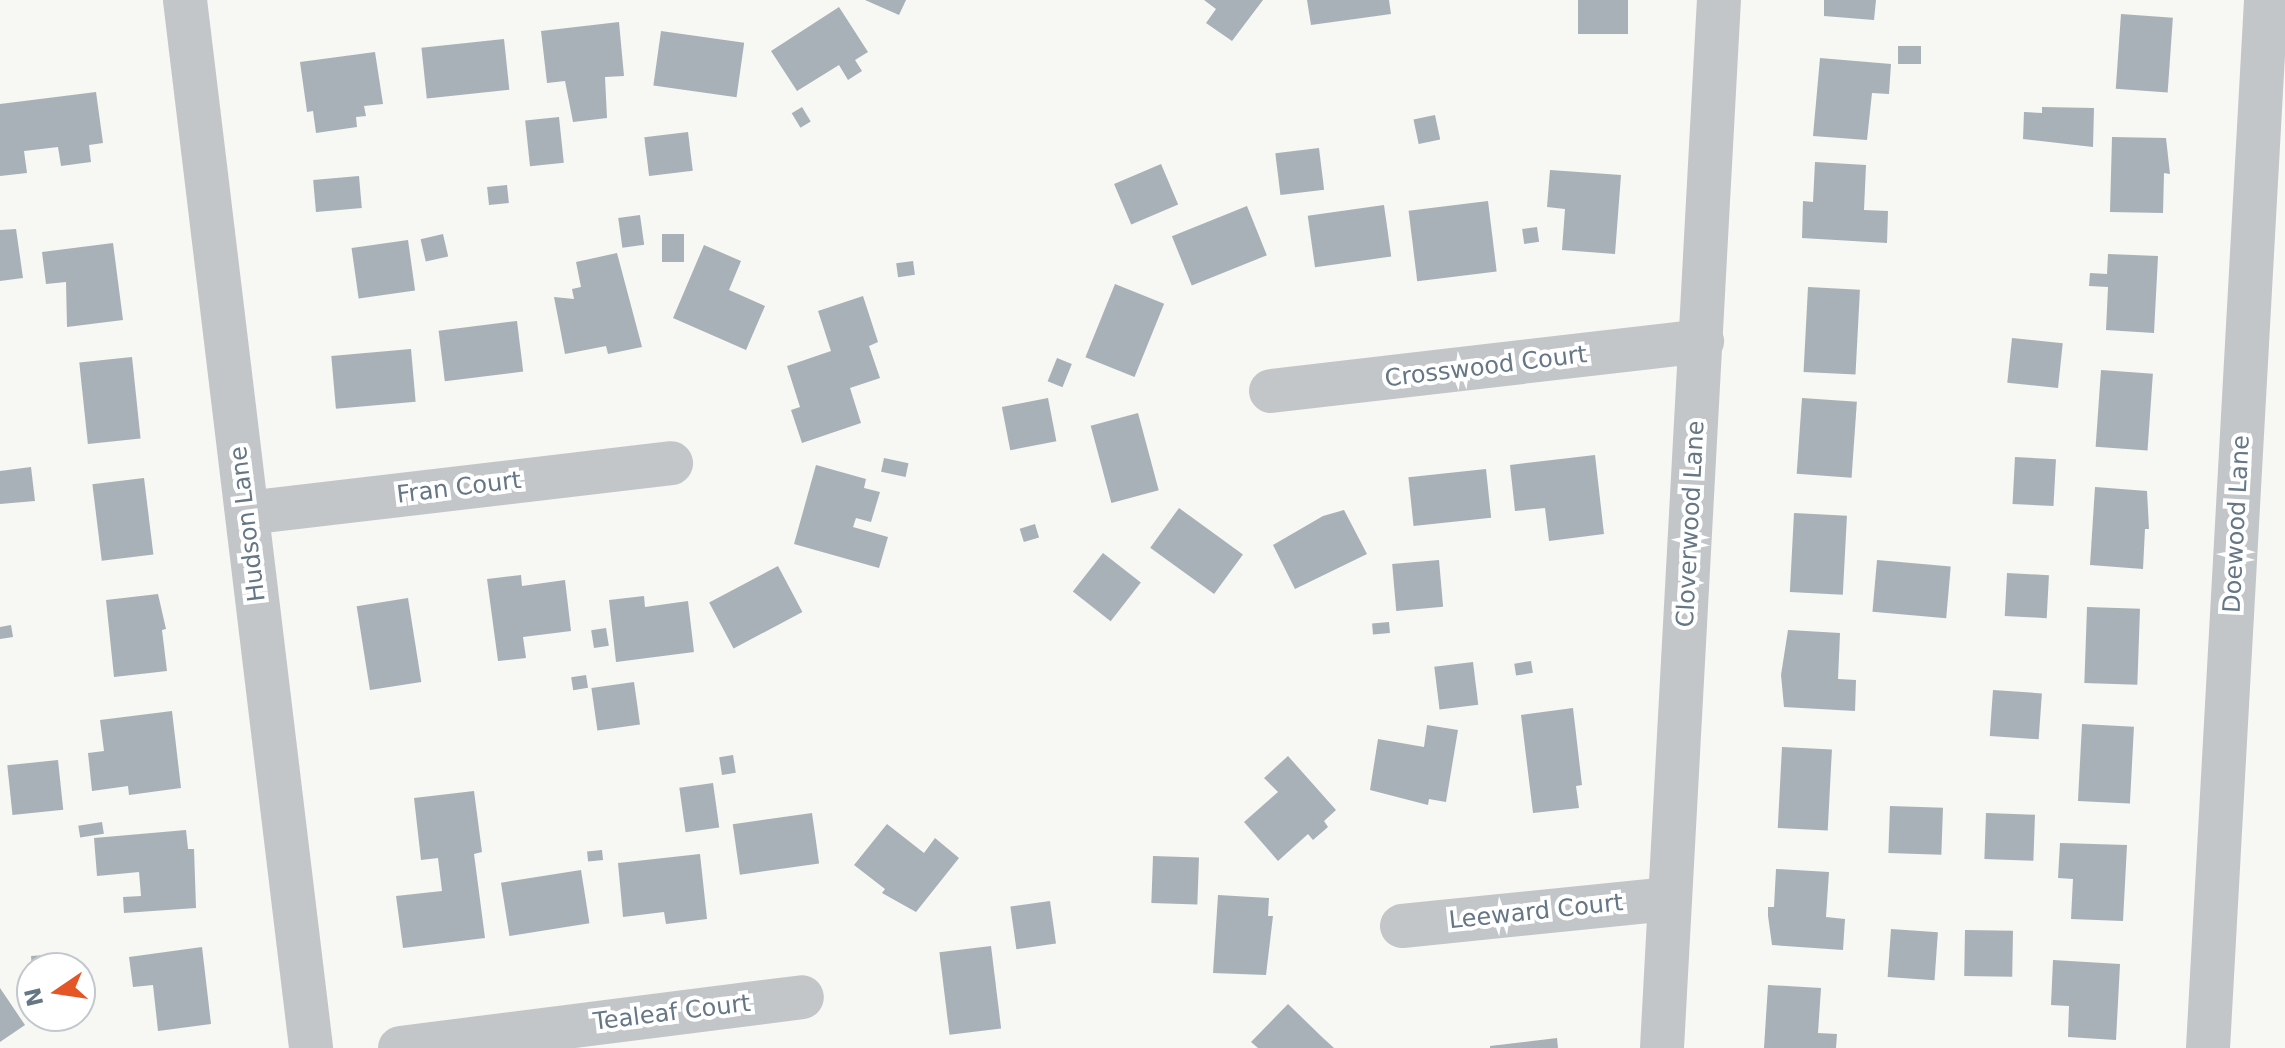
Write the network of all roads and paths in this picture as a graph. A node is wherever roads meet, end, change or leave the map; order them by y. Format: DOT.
graph roads {
  1 [pos="185,0"];
  2 [pos="1719,0"];
  3 [pos="2266,0"];
  4 [pos="1702,341"];
  5 [pos="1271,391"];
  6 [pos="671,463"];
  7 [pos="247,513"];
  8 [pos="1670,899"];
  9 [pos="1402,926"];
  10 [pos="802,997"];
  11 [pos="311,1048"];
  12 [pos="400,1048"];
  13 [pos="1662,1048"];
  14 [pos="2208,1048"];
  1 -- 7 [label="street, Hudson Lane"];
  2 -- 4 [label="street, Cloverwood Lane"];
  3 -- 14 [label="street, Doewood Lane"];
  4 -- 5 [label="street, Crosswood Court"];
  4 -- 8 [label="street, Cloverwood Lane"];
  6 -- 7 [label="street, Fran Court"];
  7 -- 11 [label="street, Hudson Lane"];
  8 -- 9 [label="street, Leeward Court"];
  8 -- 13 [label="street, Cloverwood Lane"];
  10 -- 12 [label="street, Tealeaf Court"];
}
